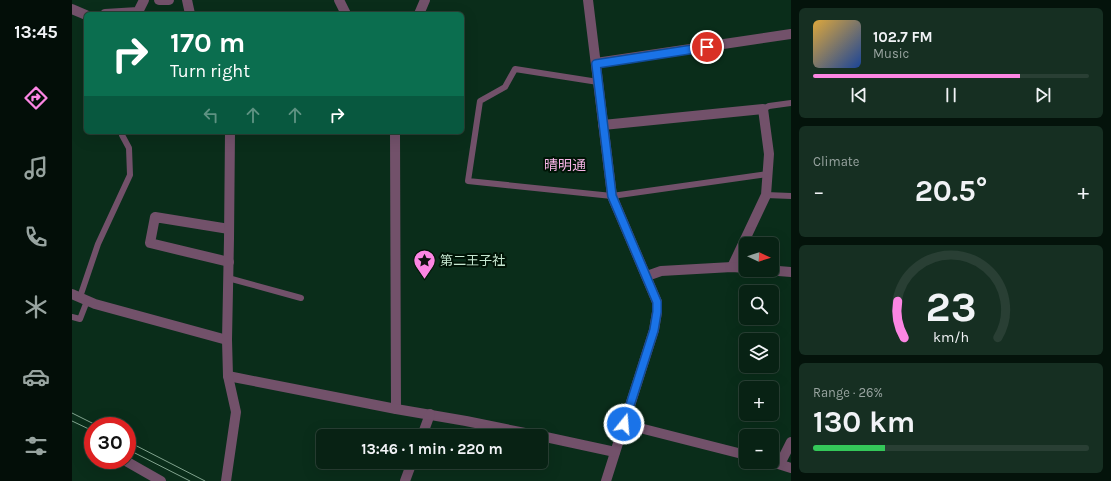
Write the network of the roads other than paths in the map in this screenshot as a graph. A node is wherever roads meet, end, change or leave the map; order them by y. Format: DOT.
graph roads {
  1 [pos="144,0"];
  2 [pos="159,0"];
  3 [pos="168,0"];
  4 [pos="187,0"];
  5 [pos="339,0"];
  6 [pos="425,0"];
  7 [pos="588,0"];
  8 [pos="72,10"];
  9 [pos="138,12"];
  10 [pos="190,12"];
  11 [pos="345,12"];
  12 [pos="420,12"];
  13 [pos="84,14"];
  14 [pos="791,34"];
  15 [pos="596,64"];
  16 [pos="598,82"];
  17 [pos="791,103"];
  18 [pos="763,108"];
  19 [pos="603,125"];
  20 [pos="122,134"];
  21 [pos="230,134"];
  22 [pos="395,134"];
  23 [pos="768,174"];
  24 [pos="766,195"];
  25 [pos="612,196"];
  26 [pos="791,196"];
  27 [pos="229,229"];
  28 [pos="229,262"];
  29 [pos="732,267"];
  30 [pos="739,268"];
  31 [pos="779,271"];
  32 [pos="791,272"];
  33 [pos="647,276"];
  34 [pos="228,278"];
  35 [pos="80,297"];
  36 [pos="301,298"];
  37 [pos="72,317"];
  38 [pos="227,340"];
  39 [pos="228,376"];
  40 [pos="396,409"];
  41 [pos="430,414"];
  42 [pos="624,424"];
  43 [pos="425,429"];
  44 [pos="506,429"];
  45 [pos="548,438"];
  46 [pos="791,442"];
  47 [pos="615,452"];
  48 [pos="739,453"];
  49 [pos="779,459"];
  50 [pos="779,464"];
  51 [pos="136,467"];
  52 [pos="791,468"];
  53 [pos="409,469"];
  54 [pos="161,481"];
  55 [pos="226,481"];
  56 [pos="405,481"];
  57 [pos="606,481"];
  1 -- 9 [label="street"];
  2 -- 3 [label="street"];
  4 -- 10 [label="street"];
  5 -- 11 [label="street"];
  6 -- 12 [label="street"];
  7 -- 15 [label="street"];
  8 -- 13 [label="street"];
  14 -- 15 [label="street"];
  15 -- 16 [label="street"];
  16 -- 19 [label="street"];
  16 -- 25 [label="lane"];
  17 -- 18 [label="lane"];
  18 -- 19 [label="street"];
  18 -- 23 [label="street"];
  19 -- 25 [label="street"];
  20 -- 35 [label="lane"];
  21 -- 27 [label="street"];
  22 -- 40 [label="street"];
  23 -- 24 [label="street"];
  23 -- 25 [label="lane"];
  24 -- 26 [label="lane"];
  24 -- 29 [label="street"];
  25 -- 33 [label="street"];
  27 -- 28 [label="street"];
  27 -- 28 [label="street"];
  28 -- 34 [label="street"];
  29 -- 30 [label="street"];
  29 -- 33 [label="street"];
  31 -- 32 [label="street"];
  33 -- 42 [label="street"];
  34 -- 36 [label="lane"];
  34 -- 38 [label="street"];
  35 -- 37 [label="lane"];
  35 -- 38 [label="street"];
  38 -- 39 [label="street"];
  39 -- 40 [label="street"];
  39 -- 55 [label="street"];
  40 -- 41 [label="street"];
  41 -- 43 [label="street"];
  41 -- 44 [label="street"];
  42 -- 47 [label="street"];
  42 -- 48 [label="street"];
  45 -- 47 [label="street"];
  46 -- 49 [label="street"];
  47 -- 57 [label="street"];
  50 -- 52 [label="street"];
  51 -- 54 [label="street"];
  53 -- 56 [label="street"];
}
